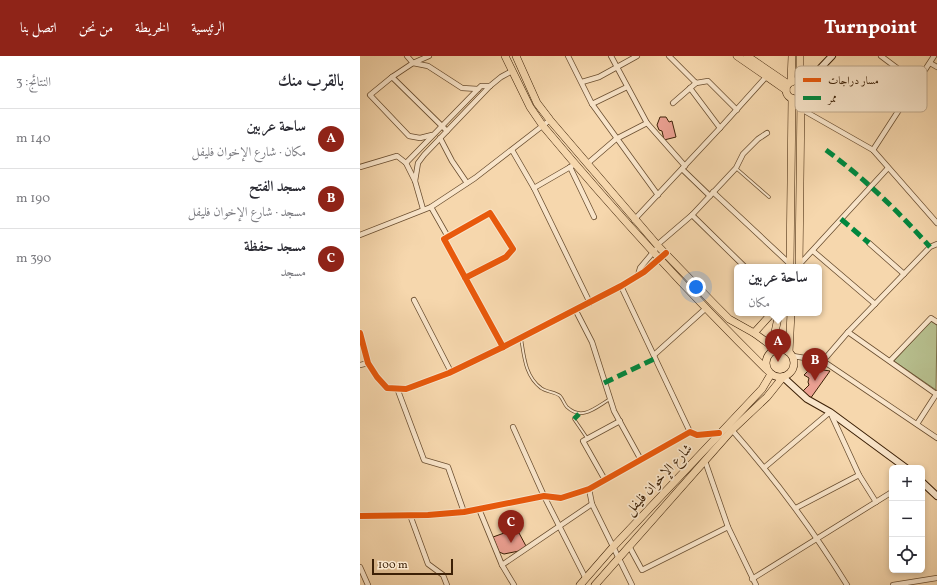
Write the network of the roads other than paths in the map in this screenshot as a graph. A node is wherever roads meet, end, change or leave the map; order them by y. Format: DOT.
graph roads {
  1 [pos="407,56"];
  2 [pos="429,56"];
  3 [pos="505,56"];
  4 [pos="516,56"];
  5 [pos="568,56"];
  6 [pos="611,56"];
  7 [pos="637,56"];
  8 [pos="669,56"];
  9 [pos="737,56"];
  10 [pos="747,56"];
  11 [pos="792,56"];
  12 [pos="800,56"];
  13 [pos="832,56"];
  14 [pos="881,56"];
  15 [pos="934,56"];
  16 [pos="412,63"];
  17 [pos="930,63"];
  18 [pos="800,66"];
  19 [pos="822,66"];
  20 [pos="894,66"];
  21 [pos="937,67"];
  22 [pos="616,68"];
  23 [pos="927,68"];
  24 [pos="512,71"];
  25 [pos="392,77"];
  26 [pos="766,77"];
  27 [pos="582,82"];
  28 [pos="696,83"];
  29 [pos="795,84"];
  30 [pos="788,85"];
  31 [pos="490,86"];
  32 [pos="627,87"];
  33 [pos="690,88"];
  34 [pos="478,89"];
  35 [pos="792,98"];
  36 [pos="795,98"];
  37 [pos="673,103"];
  38 [pos="592,104"];
  39 [pos="737,110"];
  40 [pos="800,112"];
  41 [pos="805,112"];
  42 [pos="898,112"];
  43 [pos="550,120"];
  44 [pos="647,123"];
  45 [pos="441,126"];
  46 [pos="543,126"];
  47 [pos="720,128"];
  48 [pos="447,131"];
  49 [pos="767,133"];
  50 [pos="432,135"];
  51 [pos="440,138"];
  52 [pos="616,139"];
  53 [pos="512,150"];
  54 [pos="873,150"];
  55 [pos="406,163"];
  56 [pos="587,164"];
  57 [pos="573,166"];
  58 [pos="360,167"];
  59 [pos="683,167"];
  60 [pos="736,168"];
  61 [pos="888,168"];
  62 [pos="415,181"];
  63 [pos="467,183"];
  64 [pos="534,188"];
  65 [pos="711,194"];
  66 [pos="658,195"];
  67 [pos="769,197"];
  68 [pos="431,206"];
  69 [pos="423,209"];
  70 [pos="692,215"];
  71 [pos="594,217"];
  72 [pos="635,219"];
  73 [pos="937,223"];
  74 [pos="629,225"];
  75 [pos="360,235"];
  76 [pos="448,237"];
  77 [pos="869,243"];
  78 [pos="937,244"];
  79 [pos="658,246"];
  80 [pos="813,251"];
  81 [pos="653,252"];
  82 [pos="666,253"];
  83 [pos="659,259"];
  84 [pos="742,264"];
  85 [pos="789,264"];
  86 [pos="790,264"];
  87 [pos="799,264"];
  88 [pos="801,264"];
  89 [pos="904,274"];
  90 [pos="638,275"];
  91 [pos="465,278"];
  92 [pos="621,286"];
  93 [pos="414,300"];
  94 [pos="590,303"];
  95 [pos="875,304"];
  96 [pos="705,309"];
  97 [pos="576,310"];
  98 [pos="769,316"];
  99 [pos="778,316"];
  100 [pos="791,316"];
  101 [pos="937,322"];
  102 [pos="848,332"];
  103 [pos="360,333"];
  104 [pos="754,333"];
  105 [pos="521,338"];
  106 [pos="503,347"];
  107 [pos="776,349"];
  108 [pos="791,354"];
  109 [pos="654,355"];
  110 [pos="823,361"];
  111 [pos="890,361"];
  112 [pos="368,363"];
  113 [pos="360,366"];
  114 [pos="451,372"];
  115 [pos="769,372"];
  116 [pos="783,377"];
  117 [pos="398,388"];
  118 [pos="937,393"];
  119 [pos="610,399"];
  120 [pos="830,412"];
  121 [pos="574,419"];
  122 [pos="620,421"];
  123 [pos="917,424"];
  124 [pos="513,427"];
  125 [pos="732,430"];
  126 [pos="690,432"];
  127 [pos="719,433"];
  128 [pos="937,438"];
  129 [pos="588,439"];
  130 [pos="641,460"];
  131 [pos="705,461"];
  132 [pos="902,465"];
  133 [pos="765,467"];
  134 [pos="859,475"];
  135 [pos="605,480"];
  136 [pos="925,485"];
  137 [pos="589,489"];
  138 [pos="889,494"];
  139 [pos="544,496"];
  140 [pos="937,496"];
  141 [pos="876,502"];
  142 [pos="592,504"];
  143 [pos="796,508"];
  144 [pos="479,509"];
  145 [pos="464,512"];
  146 [pos="410,515"];
  147 [pos="360,516"];
  148 [pos="559,527"];
  149 [pos="728,527"];
  150 [pos="817,537"];
  151 [pos="614,546"];
  152 [pos="629,546"];
  153 [pos="618,558"];
  154 [pos="502,565"];
  155 [pos="360,567"];
  156 [pos="937,578"];
  157 [pos="586,579"];
  158 [pos="752,579"];
  159 [pos="368,585"];
  160 [pos="447,585"];
  161 [pos="514,585"];
  162 [pos="581,585"];
  163 [pos="595,585"];
  164 [pos="632,585"];
  165 [pos="756,585"];
  166 [pos="847,585"];
  167 [pos="894,585"];
  1 -- 16 [label="street"];
  2 -- 16 [label="street"];
  3 -- 24 [label="main road"];
  4 -- 43 [label="main road"];
  5 -- 27 [label="street"];
  6 -- 22 [label="street"];
  7 -- 22 [label="street"];
  8 -- 28 [label="street"];
  9 -- 26 [label="main road"];
  10 -- 30 [label="main road"];
  11 -- 30 [label="main road"];
  12 -- 18 [label="main road"];
  13 -- 19 [label="main road"];
  14 -- 20 [label="street"];
  15 -- 17 [label="street"];
  16 -- 25 [label="street"];
  16 -- 34 [label="street"];
  17 -- 21 [label="street"];
  17 -- 23 [label="street"];
  22 -- 27 [label="street"];
  22 -- 32 [label="street"];
  24 -- 31 [label="street"];
  24 -- 46 [label="main road"];
  25 -- 45 [label="street"];
  25 -- 50 [label="street"];
  26 -- 30 [label="main road"];
  26 -- 39 [label="street"];
  27 -- 38 [label="street"];
  28 -- 33 [label="street"];
  28 -- 39 [label="street"];
  29 -- 30 [label="main road"];
  30 -- 35 [label="main road"];
  31 -- 34 [label="street"];
  31 -- 48 [label="street"];
  32 -- 38 [label="street"];
  32 -- 44 [label="street"];
  33 -- 37 [label="street"];
  33 -- 47 [label="street"];
  34 -- 45 [label="street"];
  35 -- 36 [label="main road"];
  35 -- 86 [label="main road"];
  38 -- 52 [label="street"];
  39 -- 47 [label="street"];
  40 -- 87 [label="main road"];
  41 -- 54 [label="street"];
  42 -- 54 [label="street"];
  43 -- 46 [label="street"];
  43 -- 56 [label="main road"];
  44 -- 52 [label="street"];
  44 -- 59 [label="street"];
  45 -- 48 [label="street"];
  45 -- 50 [label="street"];
  46 -- 53 [label="street"];
  46 -- 57 [label="main road"];
  47 -- 59 [label="street"];
  48 -- 51 [label="street"];
  49 -- 60 [label="street"];
  50 -- 55 [label="street"];
  51 -- 62 [label="street"];
  51 -- 63 [label="street"];
  52 -- 56 [label="street"];
  52 -- 66 [label="street"];
  53 -- 63 [label="street"];
  53 -- 64 [label="street"];
  54 -- 61 [label="street"];
  55 -- 58 [label="street"];
  55 -- 62 [label="street"];
  56 -- 72 [label="main road"];
  57 -- 64 [label="street"];
  57 -- 71 [label="street"];
  57 -- 74 [label="main road"];
  59 -- 65 [label="street"];
  59 -- 66 [label="street"];
  60 -- 65 [label="street"];
  60 -- 67 [label="lane"];
  61 -- 73 [label="street"];
  61 -- 80 [label="street"];
  62 -- 69 [label="street"];
  63 -- 68 [label="street"];
  64 -- 94 [label="street"];
  65 -- 70 [label="street"];
  65 -- 85 [label="street"];
  66 -- 72 [label="street"];
  68 -- 69 [label="street"];
  68 -- 76 [label="street"];
  69 -- 75 [label="street"];
  70 -- 79 [label="street"];
  70 -- 84 [label="street"];
  72 -- 74 [label="street"];
  72 -- 79 [label="main road"];
  74 -- 81 [label="main road"];
  76 -- 91 [label="street"];
  76 -- 91 [label="street"];
  77 -- 89 [label="street"];
  78 -- 89 [label="street"];
  79 -- 81 [label="street"];
  79 -- 82 [label="main road"];
  80 -- 88 [label="street"];
  80 -- 95 [label="street"];
  81 -- 83 [label="main road"];
  81 -- 90 [label="street"];
  82 -- 83 [label="street"];
  82 -- 104 [label="main road"];
  83 -- 90 [label="street"];
  83 -- 96 [label="main road"];
  89 -- 95 [label="street"];
  90 -- 92 [label="street"];
  91 -- 106 [label="street"];
  92 -- 94 [label="street"];
  92 -- 109 [label="street"];
  93 -- 114 [label="street"];
  94 -- 97 [label="street"];
  95 -- 102 [label="street"];
  96 -- 109 [label="street"];
  96 -- 115 [label="main road"];
  97 -- 105 [label="street"];
  97 -- 119 [label="street"];
  98 -- 104 [label="main road"];
  99 -- 107 [label="main road"];
  100 -- 108 [label="main road"];
  101 -- 111 [label="street"];
  102 -- 110 [label="street"];
  102 -- 111 [label="street"];
  103 -- 112 [label="street"];
  104 -- 107 [label="main road"];
  105 -- 106 [label="street"];
  105 -- 119 [label="lane"];
  106 -- 114 [label="street"];
  107 -- 108 [label="main road"];
  107 -- 115 [label="main road"];
  108 -- 110 [label="street"];
  108 -- 116 [label="main road"];
  109 -- 126 [label="street"];
  110 -- 123 [label="street"];
  111 -- 118 [label="street"];
  112 -- 113 [label="street"];
  112 -- 117 [label="street"];
  114 -- 117 [label="street"];
  115 -- 116 [label="main road"];
  115 -- 127 [label="main road, شارع الإخوان فليفل"];
  116 -- 120 [label="main road"];
  116 -- 125 [label="main road, شارع الإخوان فليفل"];
  117 -- 145 [label="street"];
  118 -- 123 [label="street"];
  119 -- 122 [label="street"];
  120 -- 132 [label="main road"];
  120 -- 133 [label="street"];
  120 -- 134 [label="street"];
  121 -- 129 [label="lane"];
  122 -- 129 [label="street"];
  122 -- 130 [label="street"];
  123 -- 128 [label="street"];
  124 -- 139 [label="street"];
  125 -- 131 [label="main road, شارع الإخوان فليفل"];
  125 -- 133 [label="street"];
  126 -- 127 [label="street"];
  126 -- 130 [label="street"];
  127 -- 151 [label="main road, شارع الإخوان فليفل"];
  129 -- 135 [label="street"];
  130 -- 135 [label="street"];
  131 -- 149 [label="street"];
  131 -- 152 [label="main road, شارع الإخوان فليفل"];
  133 -- 143 [label="street"];
  134 -- 141 [label="street"];
  134 -- 143 [label="street"];
  135 -- 137 [label="street"];
  136 -- 140 [label="main road"];
  137 -- 139 [label="street"];
  137 -- 142 [label="street"];
  138 -- 141 [label="street"];
  139 -- 144 [label="street"];
  139 -- 148 [label="street"];
  141 -- 150 [label="street"];
  142 -- 148 [label="street"];
  142 -- 151 [label="street"];
  143 -- 150 [label="street"];
  144 -- 145 [label="street"];
  144 -- 154 [label="street"];
  145 -- 146 [label="street"];
  146 -- 147 [label="street"];
  146 -- 160 [label="street"];
  148 -- 154 [label="street"];
  148 -- 157 [label="street"];
  149 -- 152 [label="street"];
  149 -- 158 [label="street"];
  150 -- 158 [label="street"];
  150 -- 166 [label="street"];
  151 -- 153 [label="street"];
  151 -- 157 [label="main road, شارع الإخوان فليفل"];
  152 -- 153 [label="main road, شارع الإخوان فليفل"];
  153 -- 163 [label="main road, شارع الإخوان فليفل"];
  153 -- 164 [label="street"];
  154 -- 161 [label="street"];
  155 -- 159 [label="street"];
  156 -- 167 [label="street"];
  157 -- 162 [label="main road, شارع الإخوان فليفل"];
  158 -- 165 [label="street"];
}
